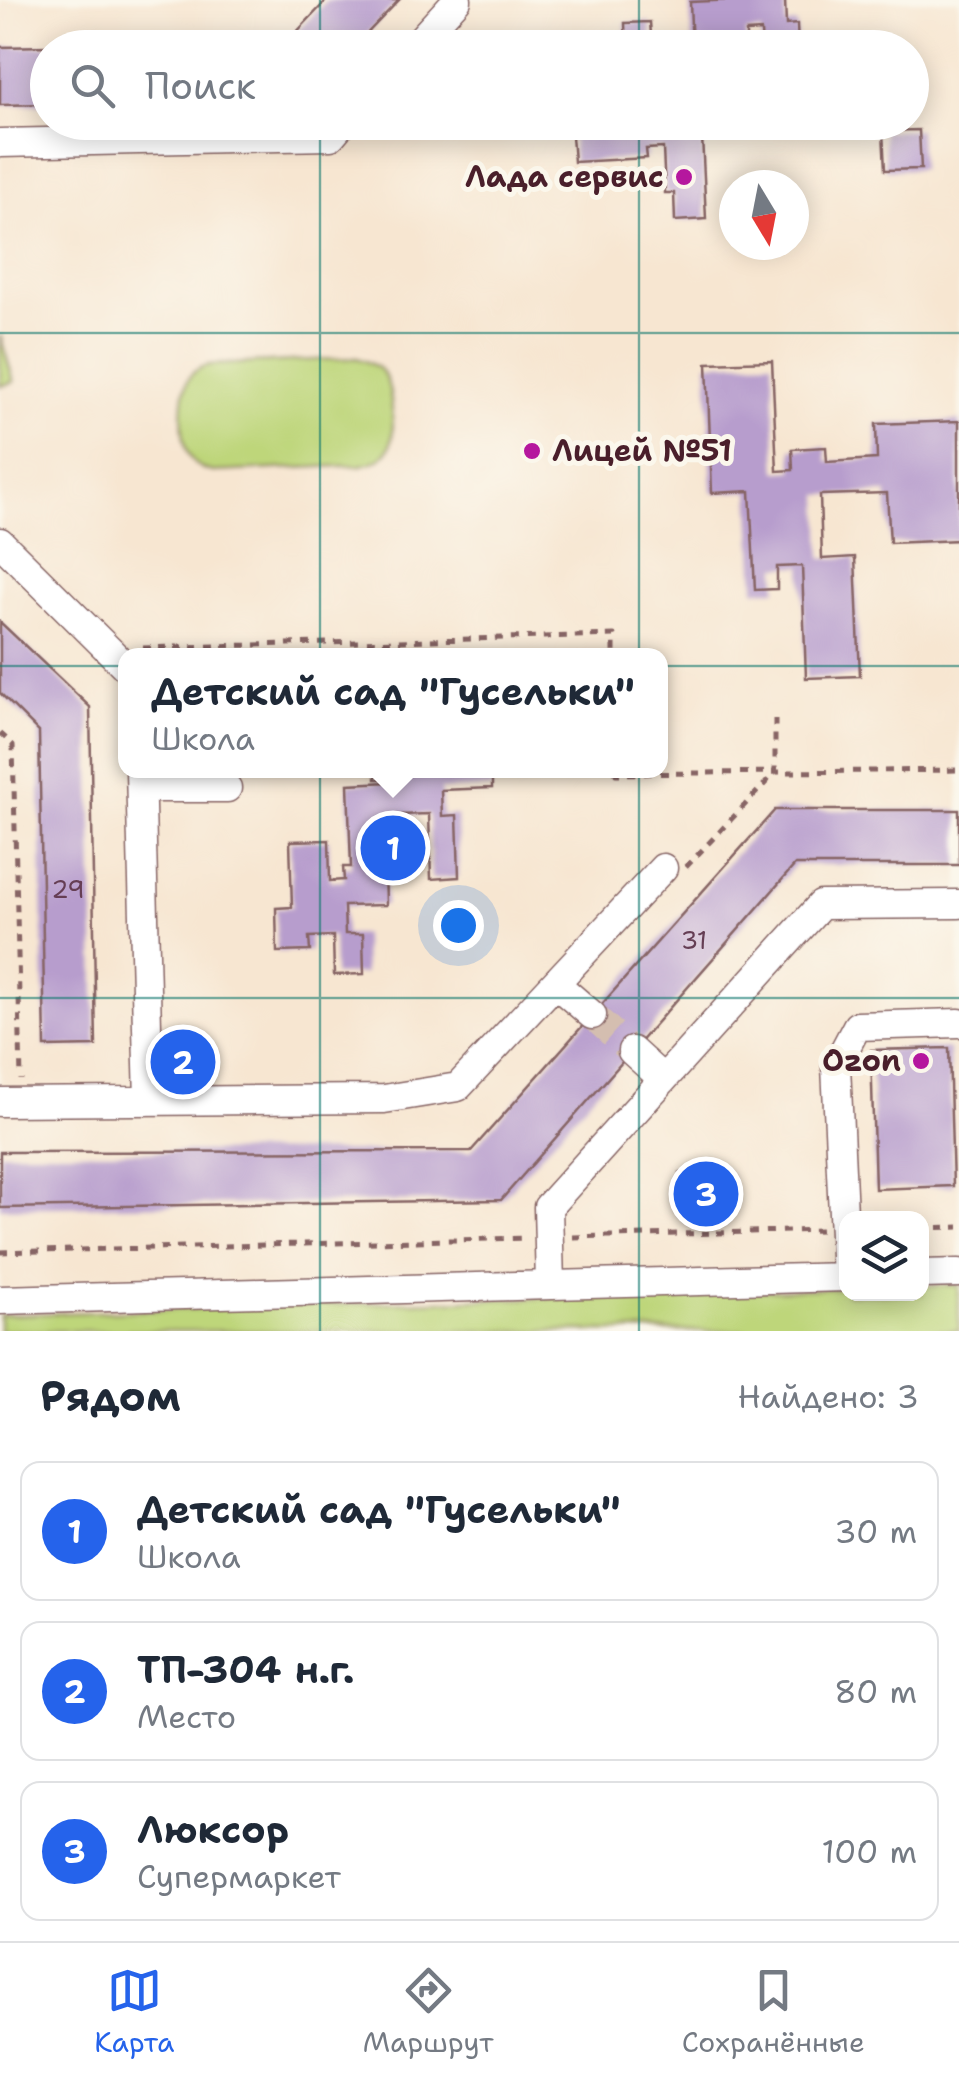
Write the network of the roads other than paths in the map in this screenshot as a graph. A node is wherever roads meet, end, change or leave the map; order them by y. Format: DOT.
graph roads {
  1 [pos="457,0"];
  2 [pos="430,30"];
  3 [pos="141,140"];
  4 [pos="0,143"];
  5 [pos="0,542"];
  6 [pos="117,658"];
  7 [pos="140,779"];
  8 [pos="227,788"];
  9 [pos="673,869"];
  10 [pos="959,904"];
  11 [pos="556,984"];
  12 [pos="592,1015"];
  13 [pos="959,1023"];
  14 [pos="632,1051"];
  15 [pos="664,1078"];
  16 [pos="148,1100"];
  17 [pos="0,1102"];
  18 [pos="843,1211"];
  19 [pos="959,1273"];
  20 [pos="929,1274"];
  21 [pos="839,1277"];
  22 [pos="550,1285"];
  23 [pos="0,1300"];
  1 -- 2 [label="street"];
  3 -- 4 [label="street"];
  5 -- 6 [label="street"];
  7 -- 8 [label="street"];
  7 -- 16 [label="street"];
  9 -- 11 [label="street"];
  10 -- 15 [label="street"];
  11 -- 12 [label="street"];
  11 -- 16 [label="street"];
  13 -- 18 [label="street"];
  14 -- 15 [label="street"];
  15 -- 22 [label="street"];
  16 -- 17 [label="street"];
  19 -- 20 [label="street"];
  21 -- 22 [label="street"];
  22 -- 23 [label="street"];
}
